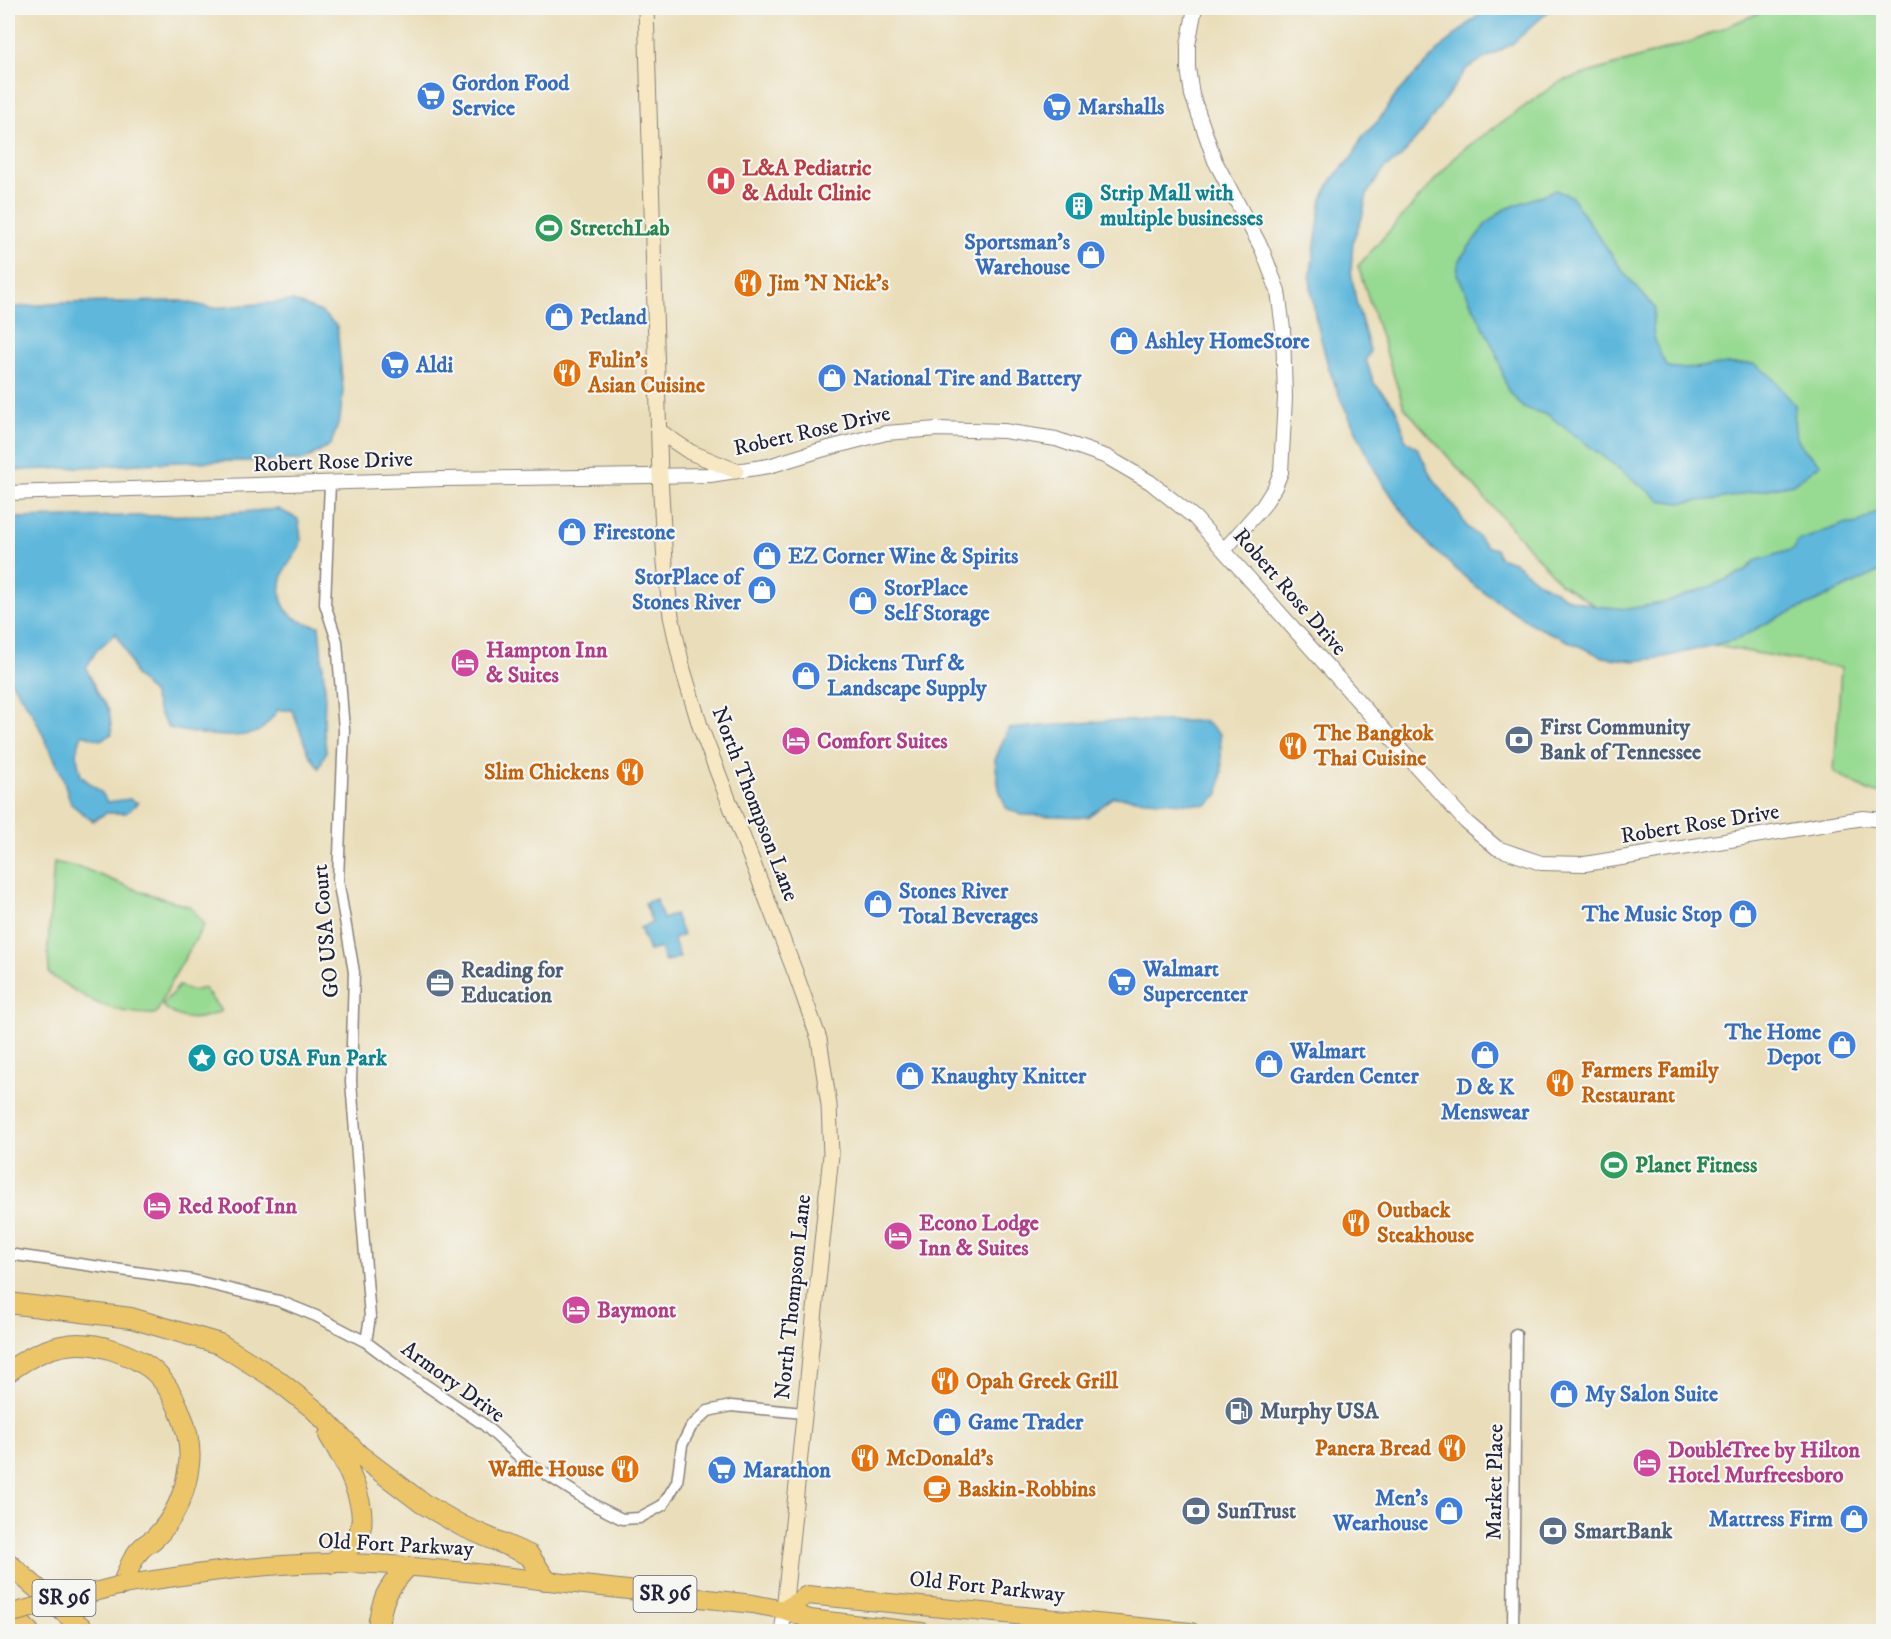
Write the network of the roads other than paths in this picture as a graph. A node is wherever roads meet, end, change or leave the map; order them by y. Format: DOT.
graph roads {
  1 [pos="646,8"];
  2 [pos="1195,8"];
  3 [pos="659,431"];
  4 [pos="736,471"];
  5 [pos="660,476"];
  6 [pos="330,483"];
  7 [pos="8,493"];
  8 [pos="1225,549"];
  9 [pos="1884,820"];
  10 [pos="8,1254"];
  11 [pos="8,1303"];
  12 [pos="1516,1334"];
  13 [pos="366,1342"];
  14 [pos="8,1372"];
  15 [pos="276,1379"];
  16 [pos="803,1413"];
  17 [pos="8,1563"];
  18 [pos="333,1563"];
  19 [pos="407,1567"];
  20 [pos="546,1580"];
  21 [pos="122,1585"];
  22 [pos="784,1610"];
  23 [pos="8,1613"];
  24 [pos="29,1632"];
  25 [pos="87,1632"];
  26 [pos="377,1632"];
  27 [pos="782,1632"];
  28 [pos="922,1632"];
  29 [pos="1191,1632"];
  30 [pos="1513,1632"];
  1 -- 3 [label="main road, North Thompson Lane"];
  2 -- 8 [label="street"];
  3 -- 4 [label="main road"];
  3 -- 5 [label="main road, North Thompson Lane"];
  4 -- 5 [label="street, Robert Rose Drive"];
  4 -- 8 [label="street, Robert Rose Drive"];
  5 -- 6 [label="street, Robert Rose Drive"];
  5 -- 16 [label="main road, North Thompson Lane"];
  6 -- 7 [label="street, Robert Rose Drive"];
  6 -- 13 [label="street, GO USA Court"];
  8 -- 9 [label="street, Robert Rose Drive"];
  10 -- 13 [label="street, Armory Drive"];
  11 -- 15 [label="highway"];
  12 -- 30 [label="street, Market Place"];
  13 -- 16 [label="street, Armory Drive"];
  14 -- 21 [label="highway"];
  15 -- 18 [label="highway"];
  15 -- 20 [label="highway"];
  16 -- 22 [label="main road, North Thompson Lane"];
  17 -- 25 [label="highway"];
  18 -- 19 [label="main road, Old Fort Parkway / SR 96"];
  18 -- 21 [label="main road, Old Fort Parkway / SR 96"];
  19 -- 20 [label="main road, Old Fort Parkway / SR 96"];
  19 -- 26 [label="highway"];
  20 -- 22 [label="main road, Old Fort Parkway / SR 96"];
  21 -- 23 [label="main road, Old Fort Parkway / SR 96, bridge"];
  22 -- 27 [label="street"];
  22 -- 28 [label="main road, Old Fort Parkway / SR 96"];
  22 -- 29 [label="main road, Old Fort Parkway"];
  23 -- 24 [label="highway"];
}
